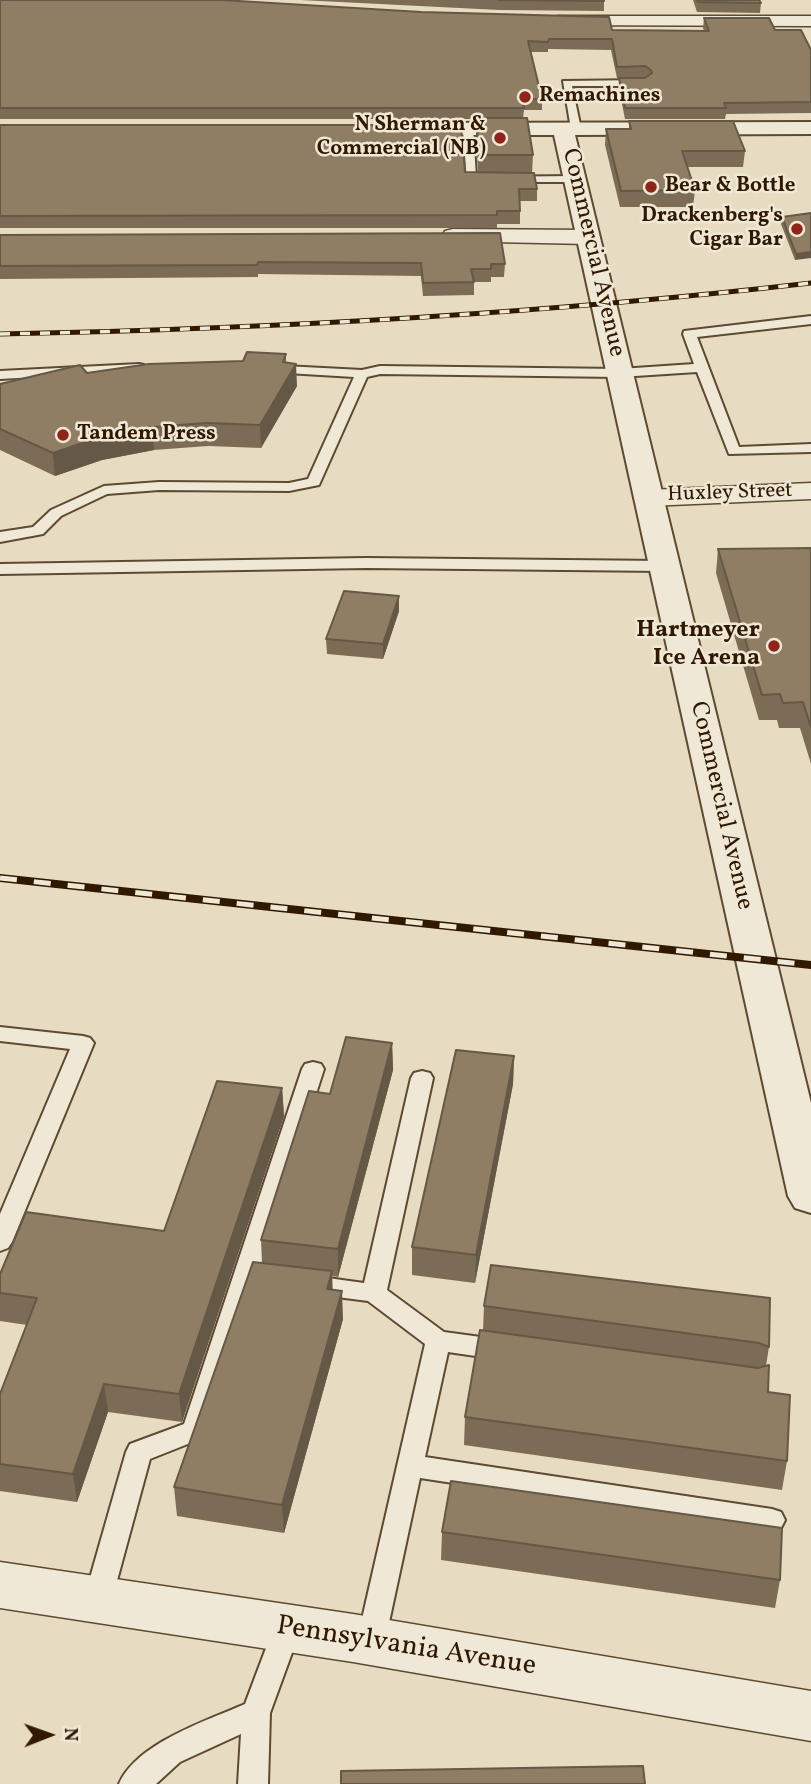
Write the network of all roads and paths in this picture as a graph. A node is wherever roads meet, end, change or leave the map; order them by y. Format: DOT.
graph roads {
  1 [pos="542,20"];
  2 [pos="811,21"];
  3 [pos="644,83"];
  4 [pos="811,128"];
  5 [pos="385,129"];
  6 [pos="468,129"];
  7 [pos="569,129"];
  8 [pos="574,179"];
  9 [pos="433,236"];
  10 [pos="588,237"];
  11 [pos="811,320"];
  12 [pos="153,367"];
  13 [pos="260,367"];
  14 [pos="702,368"];
  15 [pos="620,373"];
  16 [pos="362,374"];
  17 [pos="0,375"];
  18 [pos="811,448"];
  19 [pos="811,491"];
  20 [pos="648,498"];
  21 [pos="0,537"];
  22 [pos="664,566"];
  23 [pos="0,569"];
  24 [pos="0,1034"];
  25 [pos="313,1069"];
  26 [pos="422,1078"];
  27 [pos="811,1196"];
  28 [pos="0,1242"];
  29 [pos="246,1277"];
  30 [pos="374,1293"];
  31 [pos="438,1341"];
  32 [pos="520,1353"];
  33 [pos="410,1466"];
  34 [pos="772,1520"];
  35 [pos="0,1585"];
  36 [pos="98,1600"];
  37 [pos="287,1628"];
  38 [pos="371,1641"];
  39 [pos="256,1713"];
  40 [pos="811,1716"];
  41 [pos="134,1784"];
  42 [pos="253,1784"];
  1 -- 2 [label="street"];
  3 -- 7 [label="lane"];
  4 -- 7 [label="street"];
  5 -- 6 [label="street"];
  6 -- 7 [label="street"];
  6 -- 8 [label="lane"];
  7 -- 8 [label="street, Commercial Avenue"];
  8 -- 10 [label="street, Commercial Avenue"];
  9 -- 10 [label="street"];
  10 -- 15 [label="street, Commercial Avenue"];
  11 -- 14 [label="lane"];
  12 -- 17 [label="lane"];
  13 -- 16 [label="lane"];
  14 -- 15 [label="lane"];
  14 -- 18 [label="lane"];
  15 -- 16 [label="lane"];
  15 -- 20 [label="street, Commercial Avenue"];
  16 -- 21 [label="lane"];
  19 -- 20 [label="street, Huxley Street"];
  20 -- 22 [label="street, Commercial Avenue"];
  22 -- 23 [label="lane"];
  22 -- 27 [label="street, Commercial Avenue"];
  24 -- 28 [label="lane"];
  25 -- 29 [label="lane"];
  26 -- 30 [label="lane"];
  29 -- 30 [label="lane"];
  29 -- 36 [label="lane"];
  30 -- 31 [label="lane"];
  31 -- 32 [label="lane"];
  31 -- 33 [label="lane"];
  33 -- 34 [label="lane"];
  33 -- 38 [label="lane"];
  35 -- 36 [label="street, Pennsylvania Avenue"];
  36 -- 37 [label="street, Pennsylvania Avenue"];
  37 -- 38 [label="street, Pennsylvania Avenue"];
  37 -- 39 [label="lane"];
  38 -- 40 [label="street, Pennsylvania Avenue"];
  39 -- 41 [label="lane"];
  39 -- 42 [label="lane"];
}
